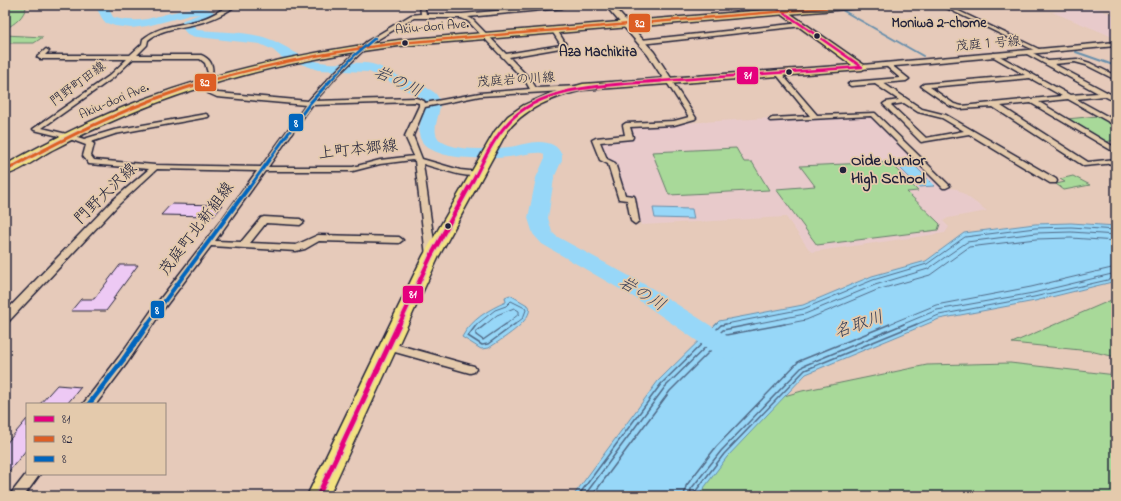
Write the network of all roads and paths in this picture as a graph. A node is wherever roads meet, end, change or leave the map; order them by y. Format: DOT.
graph roads {
  1 [pos="234,5"];
  2 [pos="424,5"];
  3 [pos="560,5"];
  4 [pos="608,5"];
  5 [pos="815,5"];
  6 [pos="859,5"];
  7 [pos="942,5"];
  8 [pos="777,8"];
  9 [pos="424,16"];
  10 [pos="462,16"];
  11 [pos="624,23"];
  12 [pos="801,25"];
  13 [pos="555,31"];
  14 [pos="484,35"];
  15 [pos="641,42"];
  16 [pos="1116,44"];
  17 [pos="365,45"];
  18 [pos="46,51"];
  19 [pos="1040,51"];
  20 [pos="1027,52"];
  21 [pos="994,55"];
  22 [pos="505,56"];
  23 [pos="130,57"];
  24 [pos="1046,63"];
  25 [pos="888,65"];
  26 [pos="862,67"];
  27 [pos="210,72"];
  28 [pos="779,74"];
  29 [pos="1032,76"];
  30 [pos="1116,78"];
  31 [pos="669,81"];
  32 [pos="877,82"];
  33 [pos="851,84"];
  34 [pos="208,86"];
  35 [pos="583,87"];
  36 [pos="534,91"];
  37 [pos="1104,94"];
  38 [pos="1069,97"];
  39 [pos="1116,100"];
  40 [pos="906,101"];
  41 [pos="1032,101"];
  42 [pos="310,103"];
  43 [pos="995,105"];
  44 [pos="424,106"];
  45 [pos="206,116"];
  46 [pos="816,118"];
  47 [pos="772,120"];
  48 [pos="1116,124"];
  49 [pos="969,132"];
  50 [pos="64,135"];
  51 [pos="83,142"];
  52 [pos="1116,151"];
  53 [pos="419,160"];
  54 [pos="1116,161"];
  55 [pos="5,164"];
  56 [pos="155,167"];
  57 [pos="262,170"];
  58 [pos="5,171"];
  59 [pos="477,172"];
  60 [pos="1053,181"];
  61 [pos="946,186"];
  62 [pos="635,221"];
  63 [pos="300,222"];
  64 [pos="399,240"];
  65 [pos="209,243"];
  66 [pos="243,245"];
  67 [pos="431,256"];
  68 [pos="5,318"];
  69 [pos="388,346"];
  70 [pos="470,370"];
  71 [pos="90,403"];
  72 [pos="33,475"];
  73 [pos="16,496"];
  74 [pos="318,496"];
  1 -- 23 [label="street, 門野町田線"];
  2 -- 9 [label="street"];
  3 -- 10 [label="street, 茂庭町北新組線"];
  4 -- 11 [label="street"];
  5 -- 8 [label="highway, Akiu-dori Ave."];
  6 -- 8 [label="highway, Akiu-dori Ave."];
  7 -- 19 [label="street"];
  8 -- 11 [label="highway, Akiu-dori Ave."];
  8 -- 12 [label="main road"];
  9 -- 10 [label="street, 茂庭町北新組線"];
  9 -- 17 [label="street, 茂庭町北新組線"];
  10 -- 14 [label="street"];
  11 -- 13 [label="highway, Akiu-dori Ave."];
  11 -- 14 [label="highway, Akiu-dori Ave."];
  11 -- 15 [label="street"];
  12 -- 15 [label="street"];
  12 -- 26 [label="main road"];
  13 -- 14 [label="highway, Akiu-dori Ave."];
  13 -- 22 [label="street"];
  14 -- 17 [label="highway, Akiu-dori Ave."];
  14 -- 22 [label="street"];
  15 -- 31 [label="street"];
  16 -- 19 [label="street, 茂庭１号線"];
  17 -- 42 [label="street, 茂庭町北新組線"];
  17 -- 50 [label="highway, Akiu-dori Ave."];
  18 -- 23 [label="street"];
  19 -- 20 [label="street, 茂庭１号線"];
  20 -- 21 [label="street, 茂庭１号線"];
  20 -- 24 [label="street"];
  21 -- 25 [label="street, 茂庭１号線"];
  21 -- 29 [label="street"];
  22 -- 36 [label="street"];
  23 -- 27 [label="street"];
  23 -- 50 [label="street, 門野町田線"];
  24 -- 30 [label="street"];
  24 -- 37 [label="street"];
  25 -- 26 [label="street, 茂庭１号線"];
  25 -- 32 [label="street"];
  26 -- 28 [label="main road"];
  28 -- 31 [label="main road"];
  28 -- 46 [label="street"];
  29 -- 38 [label="street"];
  29 -- 43 [label="street"];
  31 -- 35 [label="main road"];
  31 -- 62 [label="street"];
  32 -- 33 [label="street"];
  32 -- 40 [label="street"];
  34 -- 42 [label="street"];
  35 -- 36 [label="street, 茂庭岩の川線"];
  35 -- 59 [label="main road"];
  36 -- 44 [label="street, 茂庭岩の川線"];
  37 -- 38 [label="street"];
  37 -- 39 [label="street"];
  38 -- 41 [label="street"];
  38 -- 48 [label="street"];
  40 -- 49 [label="street"];
  40 -- 49 [label="street"];
  41 -- 43 [label="street"];
  41 -- 52 [label="street"];
  42 -- 44 [label="street"];
  42 -- 57 [label="street, 茂庭町北新組線"];
  43 -- 54 [label="street"];
  44 -- 53 [label="street"];
  45 -- 51 [label="street"];
  46 -- 47 [label="street"];
  46 -- 61 [label="street"];
  49 -- 60 [label="street"];
  50 -- 51 [label="street"];
  50 -- 55 [label="highway, Akiu-dori Ave."];
  50 -- 58 [label="highway, Akiu-dori Ave."];
  51 -- 56 [label="street, 門野大沢線"];
  53 -- 57 [label="street, 上町本郷線"];
  53 -- 59 [label="street, 上町本郷線"];
  53 -- 67 [label="street"];
  56 -- 57 [label="street, 上町本郷線"];
  56 -- 68 [label="street, 門野大沢線"];
  57 -- 65 [label="street, 茂庭町北新組線"];
  59 -- 67 [label="main road"];
  63 -- 66 [label="street"];
  64 -- 66 [label="street"];
  65 -- 66 [label="street"];
  65 -- 71 [label="street, 茂庭町北新組線"];
  67 -- 69 [label="main road"];
  69 -- 70 [label="street"];
  69 -- 74 [label="main road"];
  72 -- 73 [label="street"];
}
